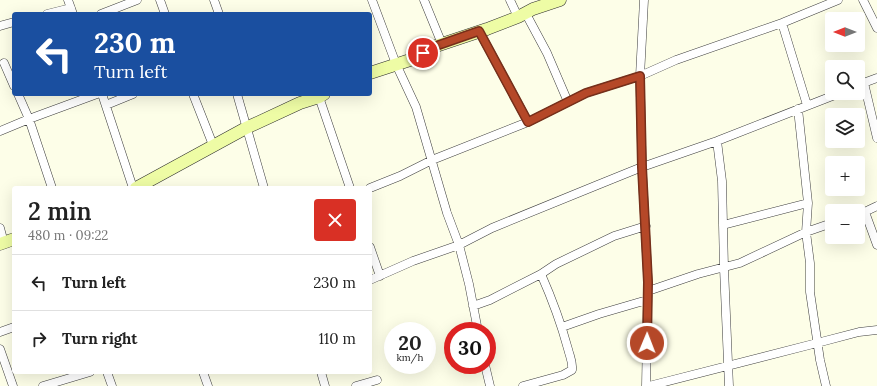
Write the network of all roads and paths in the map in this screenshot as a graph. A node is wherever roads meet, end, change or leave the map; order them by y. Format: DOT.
graph roads {
  1 [pos="137,0"];
  2 [pos="160,0"];
  3 [pos="214,0"];
  4 [pos="372,0"];
  5 [pos="424,0"];
  6 [pos="510,0"];
  7 [pos="560,0"];
  8 [pos="644,0"];
  9 [pos="838,0"];
  10 [pos="863,0"];
  11 [pos="70,7"];
  12 [pos="54,12"];
  13 [pos="106,12"];
  14 [pos="164,12"];
  15 [pos="217,12"];
  16 [pos="521,15"];
  17 [pos="12,23"];
  18 [pos="782,23"];
  19 [pos="0,26"];
  20 [pos="877,28"];
  21 [pos="479,31"];
  22 [pos="442,44"];
  23 [pos="4,63"];
  24 [pos="396,64"];
  25 [pos="372,72"];
  26 [pos="640,76"];
  27 [pos="877,78"];
  28 [pos="12,81"];
  29 [pos="865,82"];
  30 [pos="19,96"];
  31 [pos="92,96"];
  32 [pos="103,96"];
  33 [pos="128,96"];
  34 [pos="194,96"];
  35 [pos="238,96"];
  36 [pos="318,96"];
  37 [pos="320,96"];
  38 [pos="825,98"];
  39 [pos="865,98"];
  40 [pos="568,102"];
  41 [pos="106,105"];
  42 [pos="807,105"];
  43 [pos="798,109"];
  44 [pos="29,119"];
  45 [pos="528,122"];
  46 [pos="246,128"];
  47 [pos="0,131"];
  48 [pos="877,138"];
  49 [pos="717,141"];
  50 [pos="214,145"];
  51 [pos="432,160"];
  52 [pos="642,167"];
  53 [pos="51,186"];
  54 [pos="132,186"];
  55 [pos="140,186"];
  56 [pos="263,186"];
  57 [pos="349,186"];
  58 [pos="372,187"];
  59 [pos="808,203"];
  60 [pos="877,206"];
  61 [pos="865,211"];
  62 [pos="865,221"];
  63 [pos="723,225"];
  64 [pos="825,225"];
  65 [pos="646,226"];
  66 [pos="0,228"];
  67 [pos="806,232"];
  68 [pos="6,242"];
  69 [pos="458,245"];
  70 [pos="877,245"];
  71 [pos="372,253"];
  72 [pos="724,268"];
  73 [pos="540,274"];
  74 [pos="380,276"];
  75 [pos="372,279"];
  76 [pos="648,296"];
  77 [pos="473,306"];
  78 [pos="476,322"];
  79 [pos="562,327"];
  80 [pos="12,328"];
  81 [pos="877,330"];
  82 [pos="0,332"];
  83 [pos="817,343"];
  84 [pos="0,349"];
  85 [pos="729,365"];
  86 [pos="83,374"];
  87 [pos="108,374"];
  88 [pos="204,374"];
  89 [pos="322,374"];
  90 [pos="487,374"];
  91 [pos="377,380"];
  92 [pos="13,386"];
  93 [pos="43,386"];
  94 [pos="112,386"];
  95 [pos="208,386"];
  96 [pos="325,386"];
  97 [pos="356,386"];
  98 [pos="490,386"];
  99 [pos="523,386"];
  100 [pos="646,386"];
  101 [pos="649,386"];
  102 [pos="729,386"];
  103 [pos="826,386"];
  1 -- 13 [label="street"];
  2 -- 14 [label="street"];
  3 -- 15 [label="street"];
  4 -- 24 [label="street"];
  5 -- 22 [label="street"];
  6 -- 16 [label="street"];
  7 -- 16 [label="main road"];
  8 -- 26 [label="street"];
  9 -- 18 [label="street"];
  10 -- 20 [label="street"];
  11 -- 12 [label="street"];
  16 -- 21 [label="main road"];
  16 -- 40 [label="street"];
  17 -- 19 [label="street"];
  18 -- 26 [label="street"];
  18 -- 42 [label="street"];
  21 -- 22 [label="main road"];
  21 -- 45 [label="street"];
  22 -- 24 [label="main road"];
  23 -- 28 [label="street"];
  24 -- 25 [label="main road"];
  24 -- 51 [label="street"];
  26 -- 40 [label="street"];
  26 -- 52 [label="street"];
  27 -- 29 [label="street"];
  30 -- 44 [label="street"];
  31 -- 44 [label="street"];
  32 -- 41 [label="street"];
  33 -- 41 [label="street"];
  34 -- 50 [label="street"];
  35 -- 46 [label="street"];
  36 -- 46 [label="main road"];
  37 -- 57 [label="street"];
  38 -- 42 [label="street"];
  39 -- 48 [label="street"];
  40 -- 45 [label="street"];
  41 -- 54 [label="street"];
  42 -- 43 [label="street"];
  43 -- 49 [label="street"];
  43 -- 59 [label="street"];
  44 -- 47 [label="street"];
  44 -- 53 [label="street"];
  45 -- 51 [label="street"];
  46 -- 50 [label="main road"];
  46 -- 56 [label="street"];
  49 -- 52 [label="street"];
  49 -- 63 [label="street"];
  50 -- 55 [label="main road"];
  51 -- 58 [label="street"];
  51 -- 69 [label="street"];
  52 -- 65 [label="street"];
  52 -- 69 [label="street"];
  59 -- 63 [label="street"];
  59 -- 67 [label="street"];
  60 -- 61 [label="street"];
  62 -- 70 [label="street"];
  63 -- 72 [label="street"];
  64 -- 67 [label="street"];
  65 -- 73 [label="street"];
  65 -- 76 [label="street"];
  66 -- 68 [label="street"];
  67 -- 72 [label="street"];
  67 -- 83 [label="street"];
  69 -- 74 [label="street"];
  69 -- 77 [label="street"];
  71 -- 74 [label="street"];
  72 -- 76 [label="street"];
  72 -- 85 [label="street"];
  73 -- 77 [label="street"];
  73 -- 79 [label="street"];
  74 -- 75 [label="street"];
  76 -- 79 [label="street"];
  76 -- 100 [label="street"];
  77 -- 78 [label="street"];
  79 -- 99 [label="street"];
  80 -- 82 [label="street"];
  81 -- 83 [label="street"];
  83 -- 85 [label="street"];
  83 -- 103 [label="street"];
  84 -- 92 [label="street"];
  85 -- 101 [label="street"];
  85 -- 102 [label="street"];
  86 -- 93 [label="street"];
  87 -- 94 [label="street"];
  88 -- 95 [label="street"];
  89 -- 96 [label="street"];
  90 -- 98 [label="street"];
  91 -- 97 [label="street"];
}
